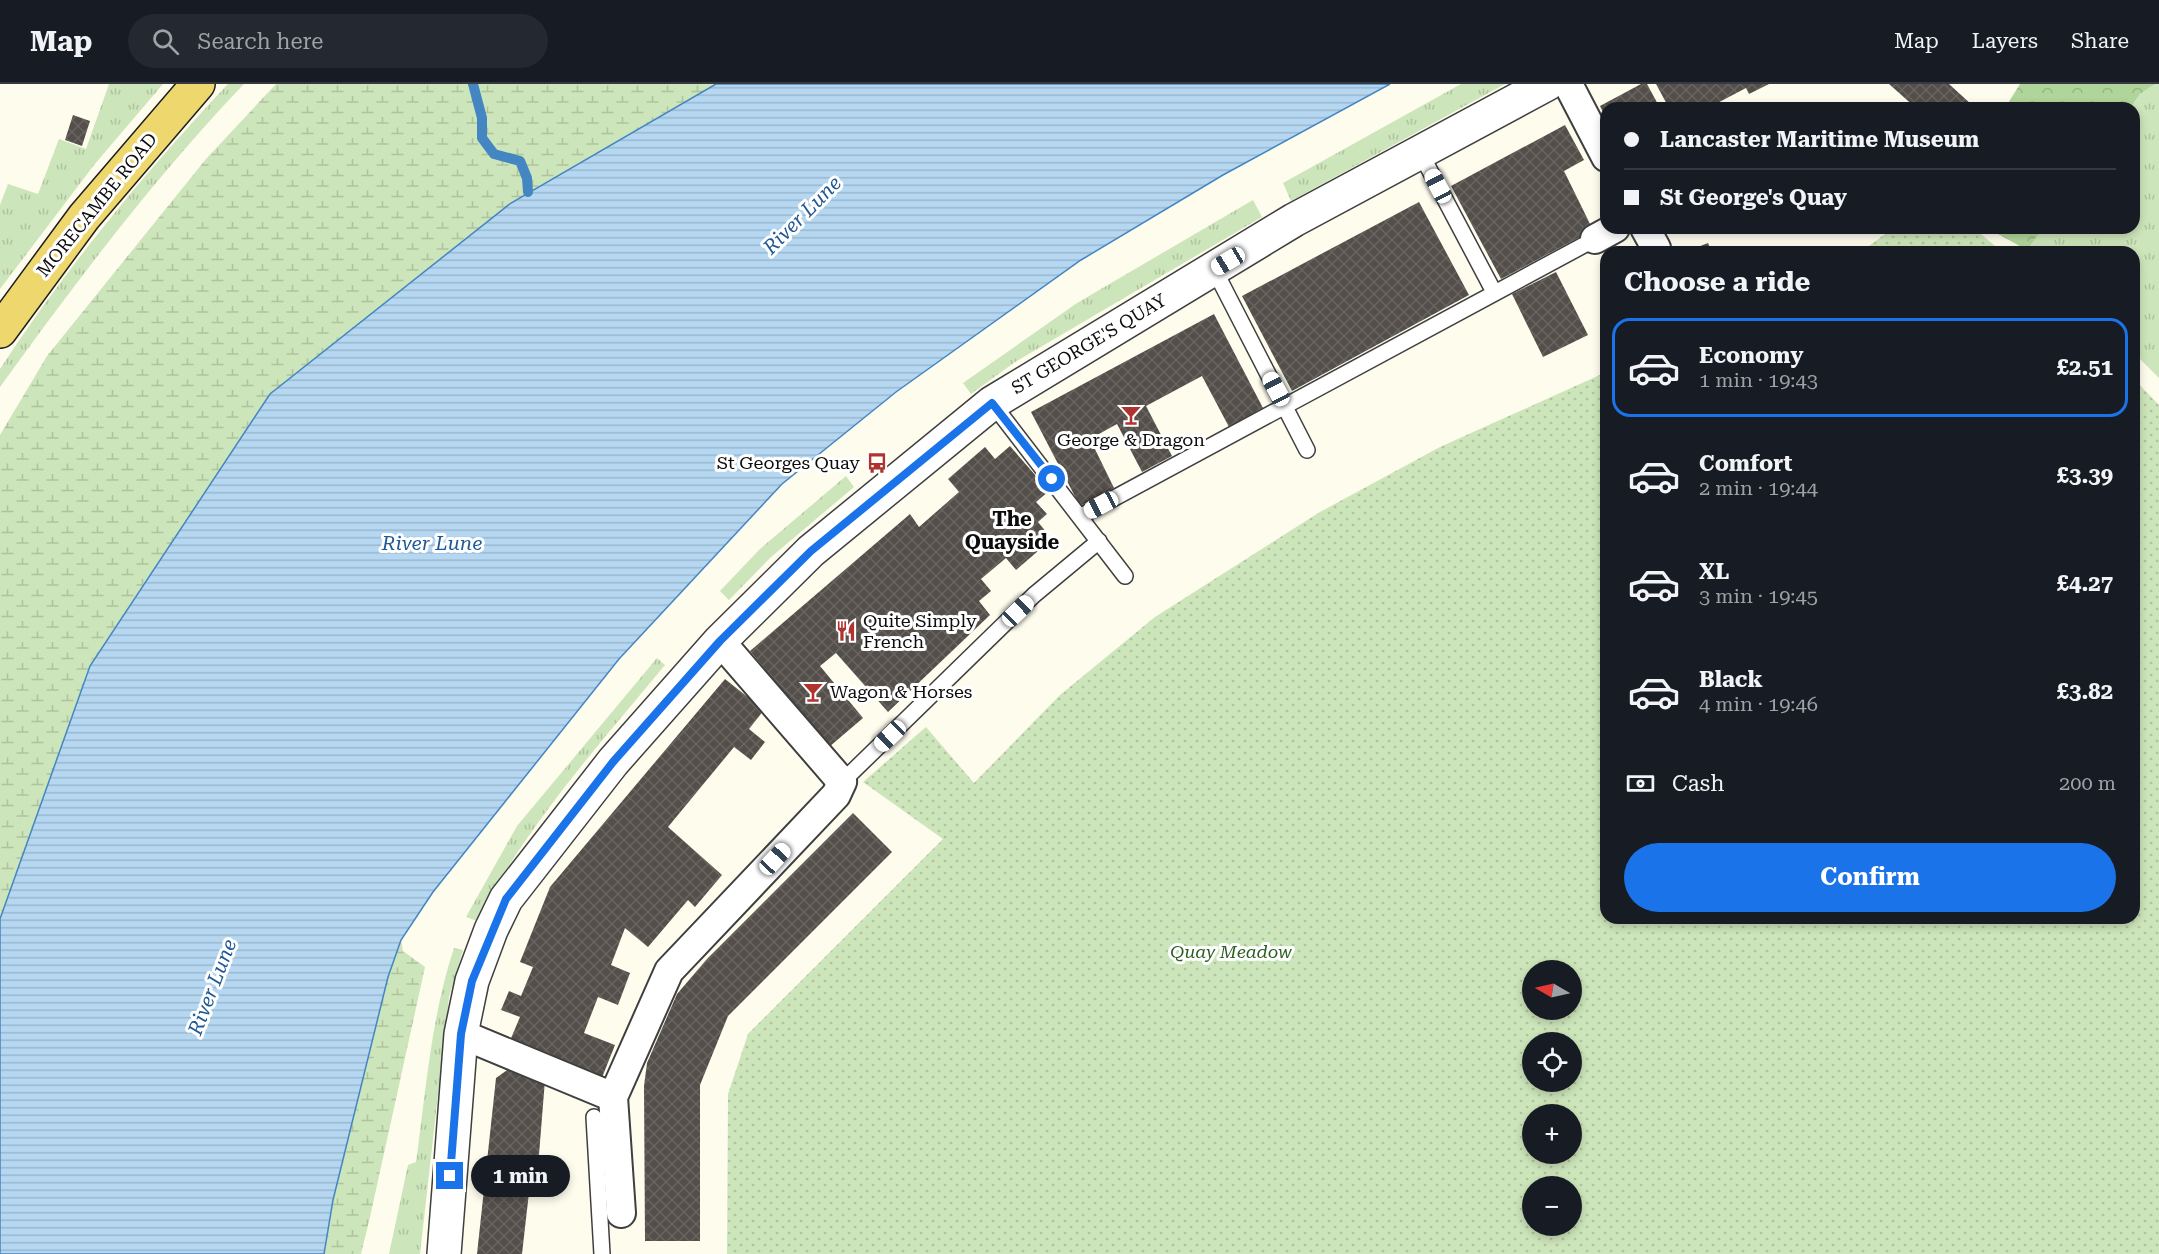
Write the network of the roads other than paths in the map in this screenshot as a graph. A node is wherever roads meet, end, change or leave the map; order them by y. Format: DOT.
graph roads {
  1 [pos="198,84"];
  2 [pos="1546,84"];
  3 [pos="1568,84"];
  4 [pos="1600,145"];
  5 [pos="1420,153"];
  6 [pos="1605,234"];
  7 [pos="1214,269"];
  8 [pos="1494,292"];
  9 [pos="0,331"];
  10 [pos="992,403"];
  11 [pos="1286,408"];
  12 [pos="1307,450"];
  13 [pos="1081,516"];
  14 [pos="1099,541"];
  15 [pos="1125,576"];
  16 [pos="720,641"];
  17 [pos="842,783"];
  18 [pos="461,1034"];
  19 [pos="613,1097"];
  20 [pos="594,1117"];
  21 [pos="621,1213"];
  22 [pos="444,1254"];
  23 [pos="602,1254"];
  1 -- 9 [label="main road, MORECAMBE ROAD"];
  2 -- 5 [label="street, ST GEORGE'S QUAY"];
  3 -- 4 [label="street"];
  5 -- 7 [label="street, ST GEORGE'S QUAY"];
  5 -- 8 [label="lane"];
  6 -- 8 [label="lane"];
  7 -- 10 [label="street, ST GEORGE'S QUAY"];
  7 -- 11 [label="lane"];
  8 -- 11 [label="lane"];
  10 -- 13 [label="lane"];
  10 -- 16 [label="street, ST GEORGE'S QUAY"];
  11 -- 12 [label="lane"];
  11 -- 13 [label="lane"];
  13 -- 14 [label="lane"];
  14 -- 15 [label="lane"];
  14 -- 17 [label="lane"];
  16 -- 17 [label="street"];
  16 -- 18 [label="street, ST GEORGE'S QUAY"];
  17 -- 19 [label="street"];
  18 -- 19 [label="street"];
  18 -- 22 [label="street, ST GEORGE'S QUAY"];
  19 -- 21 [label="street"];
  20 -- 23 [label="lane"];
}
